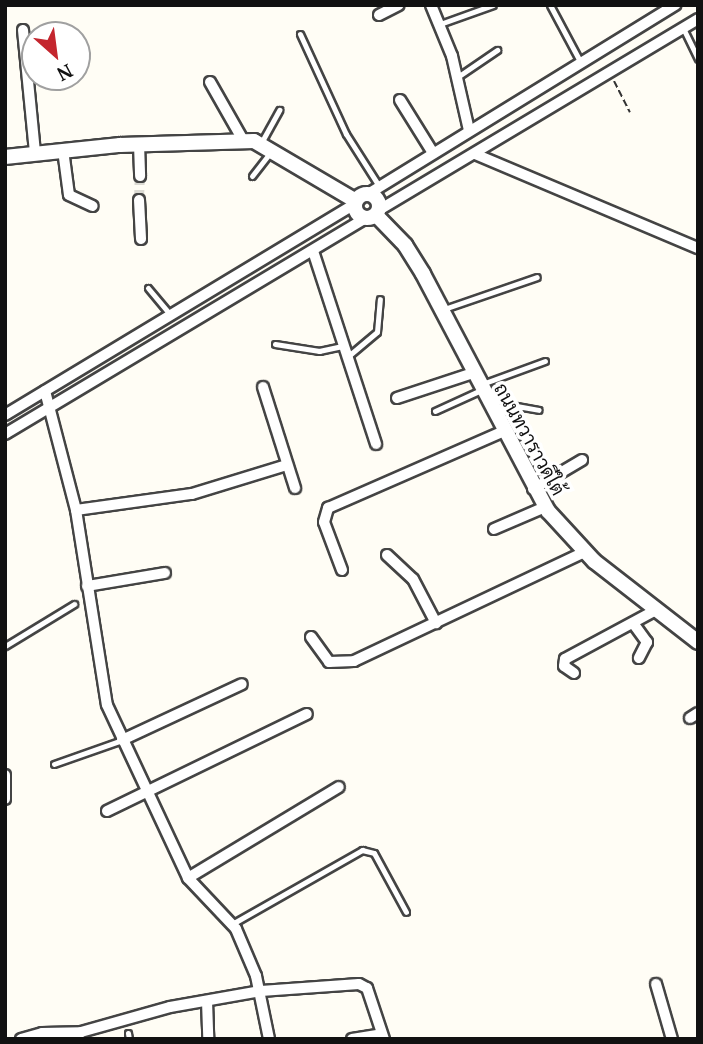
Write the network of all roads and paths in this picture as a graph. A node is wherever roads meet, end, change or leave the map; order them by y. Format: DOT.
graph roads {
  1 [pos="399,5"];
  2 [pos="431,5"];
  3 [pos="493,5"];
  4 [pos="550,5"];
  5 [pos="675,5"];
  6 [pos="379,15"];
  7 [pos="698,19"];
  8 [pos="440,24"];
  9 [pos="683,28"];
  10 [pos="300,34"];
  11 [pos="497,50"];
  12 [pos="698,59"];
  13 [pos="581,63"];
  14 [pos="610,72"];
  15 [pos="456,78"];
  16 [pos="210,82"];
  17 [pos="30,91"];
  18 [pos="400,100"];
  19 [pos="279,110"];
  20 [pos="630,112"];
  21 [pos="469,130"];
  22 [pos="243,140"];
  23 [pos="138,144"];
  24 [pos="267,146"];
  25 [pos="63,150"];
  26 [pos="36,152"];
  27 [pos="433,153"];
  28 [pos="475,154"];
  29 [pos="5,156"];
  30 [pos="139,176"];
  31 [pos="252,176"];
  32 [pos="365,196"];
  33 [pos="139,200"];
  34 [pos="93,206"];
  35 [pos="374,214"];
  36 [pos="141,239"];
  37 [pos="698,248"];
  38 [pos="313,251"];
  39 [pos="537,277"];
  40 [pos="148,288"];
  41 [pos="380,299"];
  42 [pos="442,309"];
  43 [pos="170,314"];
  44 [pos="275,344"];
  45 [pos="343,346"];
  46 [pos="346,358"];
  47 [pos="545,361"];
  48 [pos="478,383"];
  49 [pos="263,387"];
  50 [pos="45,391"];
  51 [pos="397,398"];
  52 [pos="52,406"];
  53 [pos="491,410"];
  54 [pos="540,410"];
  55 [pos="435,411"];
  56 [pos="5,415"];
  57 [pos="502,432"];
  58 [pos="5,434"];
  59 [pos="376,444"];
  60 [pos="582,460"];
  61 [pos="287,465"];
  62 [pos="295,488"];
  63 [pos="533,488"];
  64 [pos="545,507"];
  65 [pos="76,510"];
  66 [pos="494,529"];
  67 [pos="585,552"];
  68 [pos="387,555"];
  69 [pos="342,570"];
  70 [pos="165,573"];
  71 [pos="87,586"];
  72 [pos="74,604"];
  73 [pos="656,610"];
  74 [pos="436,623"];
  75 [pos="633,623"];
  76 [pos="311,637"];
  77 [pos="698,642"];
  78 [pos="5,646"];
  79 [pos="639,658"];
  80 [pos="574,673"];
  81 [pos="242,684"];
  82 [pos="307,714"];
  83 [pos="122,740"];
  84 [pos="54,764"];
  85 [pos="5,775"];
  86 [pos="339,787"];
  87 [pos="149,793"];
  88 [pos="5,799"];
  89 [pos="107,811"];
  90 [pos="188,878"];
  91 [pos="405,912"];
  92 [pos="232,924"];
  93 [pos="656,984"];
  94 [pos="261,991"];
  95 [pos="207,1001"];
  96 [pos="383,1036"];
  97 [pos="21,1039"];
  98 [pos="208,1039"];
  99 [pos="268,1039"];
  100 [pos="352,1039"];
  101 [pos="672,1039"];
  1 -- 6 [label="street"];
  2 -- 8 [label="street"];
  3 -- 8 [label="lane"];
  4 -- 13 [label="lane"];
  5 -- 13 [label="street"];
  7 -- 9 [label="street"];
  8 -- 15 [label="street"];
  9 -- 12 [label="lane"];
  9 -- 14 [label="street"];
  10 -- 32 [label="lane"];
  11 -- 15 [label="lane"];
  13 -- 21 [label="street"];
  14 -- 20 [label="path"];
  14 -- 28 [label="street"];
  15 -- 21 [label="street"];
  16 -- 22 [label="street"];
  17 -- 26 [label="street"];
  18 -- 27 [label="street"];
  19 -- 24 [label="lane"];
  21 -- 27 [label="street"];
  22 -- 23 [label="street"];
  22 -- 24 [label="street"];
  23 -- 25 [label="street"];
  23 -- 30 [label="street"];
  24 -- 31 [label="lane"];
  24 -- 32 [label="street"];
  25 -- 26 [label="street"];
  25 -- 34 [label="street"];
  26 -- 29 [label="street"];
  27 -- 32 [label="street"];
  28 -- 35 [label="street"];
  28 -- 37 [label="street"];
  32 -- 35 [label="street"];
  32 -- 35 [label="street"];
  32 -- 43 [label="street"];
  33 -- 36 [label="street"];
  35 -- 38 [label="street"];
  35 -- 42 [label="street, ถนนทวาราวดีใต้"];
  38 -- 45 [label="street"];
  38 -- 52 [label="street"];
  39 -- 42 [label="lane"];
  40 -- 43 [label="lane"];
  41 -- 46 [label="lane"];
  42 -- 48 [label="street, ถนนทวาราวดีใต้"];
  43 -- 50 [label="street"];
  44 -- 45 [label="lane"];
  45 -- 46 [label="street"];
  46 -- 59 [label="street"];
  47 -- 48 [label="lane"];
  48 -- 51 [label="street"];
  48 -- 53 [label="street, ถนนทวาราวดีใต้"];
  48 -- 55 [label="lane"];
  49 -- 61 [label="street"];
  50 -- 52 [label="street"];
  50 -- 56 [label="street"];
  52 -- 58 [label="street"];
  52 -- 65 [label="street"];
  53 -- 54 [label="lane"];
  53 -- 57 [label="street, ถนนทวาราวดีใต้"];
  57 -- 63 [label="street, ถนนทวาราวดีใต้"];
  57 -- 69 [label="street"];
  60 -- 63 [label="street"];
  61 -- 62 [label="street"];
  61 -- 65 [label="street"];
  63 -- 64 [label="street, ถนนทวาราวดีใต้"];
  64 -- 66 [label="street"];
  64 -- 67 [label="street, ถนนทวาราวดีใต้"];
  65 -- 71 [label="street"];
  67 -- 73 [label="street, ถนนทวาราวดีใต้"];
  67 -- 74 [label="street"];
  68 -- 74 [label="street"];
  70 -- 71 [label="street"];
  71 -- 83 [label="street"];
  72 -- 78 [label="lane"];
  73 -- 75 [label="street"];
  73 -- 77 [label="street, ถนนทวาราวดีใต้"];
  74 -- 76 [label="street"];
  75 -- 79 [label="street"];
  75 -- 80 [label="street"];
  81 -- 83 [label="street"];
  82 -- 87 [label="street"];
  83 -- 84 [label="lane"];
  83 -- 87 [label="street"];
  85 -- 88 [label="street"];
  86 -- 90 [label="street"];
  87 -- 89 [label="street"];
  87 -- 90 [label="street"];
  90 -- 92 [label="street"];
  91 -- 92 [label="lane"];
  92 -- 94 [label="street"];
  93 -- 101 [label="street"];
  94 -- 95 [label="street"];
  94 -- 96 [label="street"];
  94 -- 99 [label="street"];
  95 -- 97 [label="street"];
  95 -- 98 [label="street"];
  96 -- 100 [label="street"];
}
